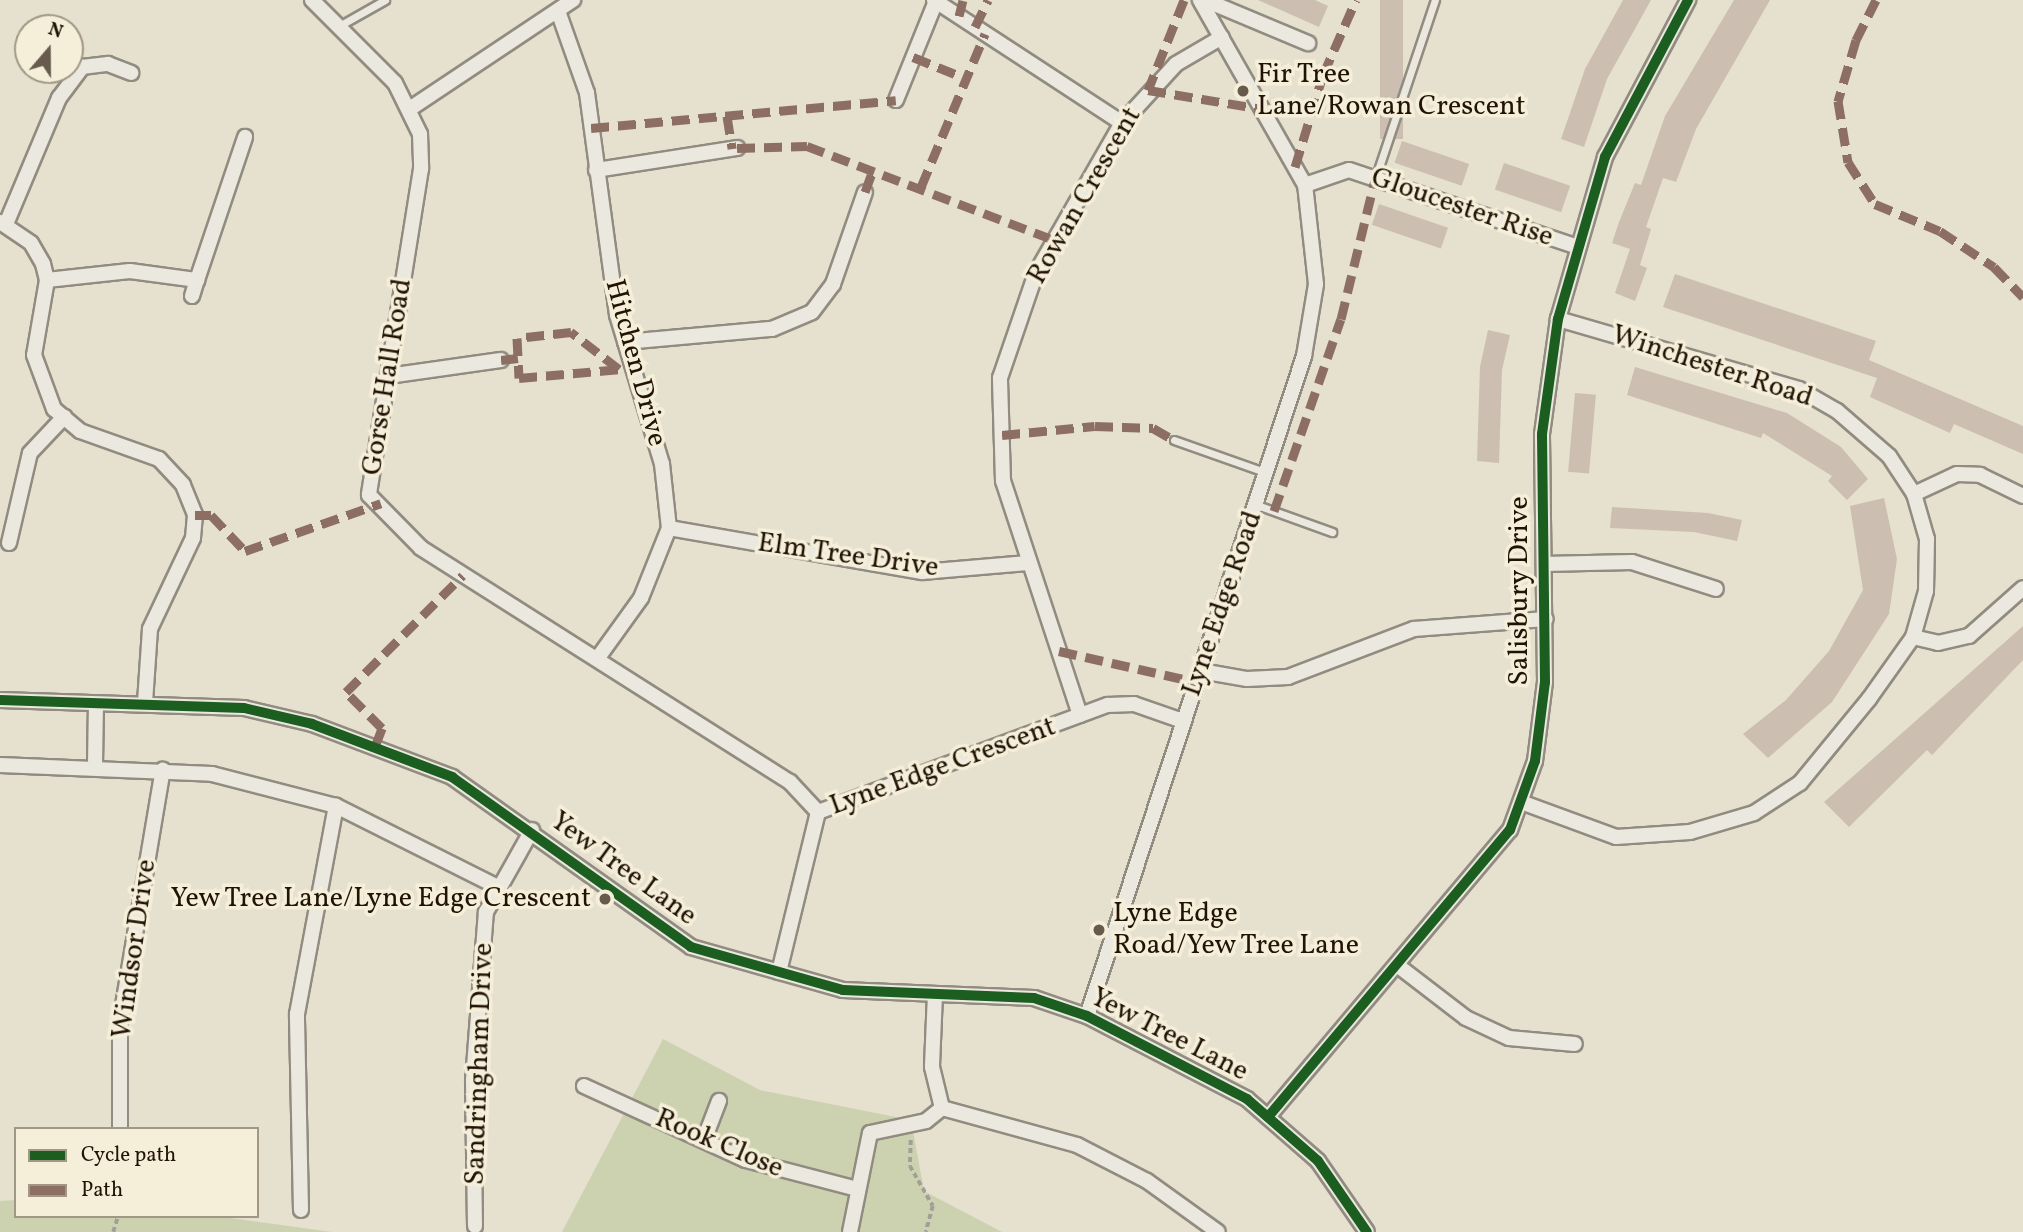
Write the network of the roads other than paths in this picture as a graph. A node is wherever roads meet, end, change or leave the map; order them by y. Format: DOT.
graph roads {
  1 [pos="312,0"];
  2 [pos="384,0"];
  3 [pos="573,0"];
  4 [pos="1203,0"];
  5 [pos="1435,0"];
  6 [pos="1688,0"];
  7 [pos="935,1"];
  8 [pos="558,11"];
  9 [pos="338,27"];
  10 [pos="1222,37"];
  11 [pos="1308,43"];
  12 [pos="131,73"];
  13 [pos="896,100"];
  14 [pos="411,108"];
  15 [pos="1122,123"];
  16 [pos="245,137"];
  17 [pos="737,148"];
  18 [pos="596,170"];
  19 [pos="1375,178"];
  20 [pos="1305,185"];
  21 [pos="865,192"];
  22 [pos="3,223"];
  23 [pos="1578,247"];
  24 [pos="47,280"];
  25 [pos="197,280"];
  26 [pos="192,296"];
  27 [pos="1558,319"];
  28 [pos="625,342"];
  29 [pos="501,360"];
  30 [pos="388,376"];
  31 [pos="64,417"];
  32 [pos="1174,440"];
  33 [pos="1267,473"];
  34 [pos="1914,494"];
  35 [pos="2023,496"];
  36 [pos="1257,505"];
  37 [pos="669,528"];
  38 [pos="1332,532"];
  39 [pos="9,543"];
  40 [pos="1028,563"];
  41 [pos="1544,564"];
  42 [pos="2023,588"];
  43 [pos="1716,589"];
  44 [pos="1546,619"];
  45 [pos="1913,637"];
  46 [pos="597,659"];
  47 [pos="1201,671"];
  48 [pos="0,700"];
  49 [pos="145,702"];
  50 [pos="96,704"];
  51 [pos="1080,715"];
  52 [pos="1183,721"];
  53 [pos="0,765"];
  54 [pos="95,765"];
  55 [pos="163,770"];
  56 [pos="1521,802"];
  57 [pos="336,806"];
  58 [pos="818,812"];
  59 [pos="532,830"];
  60 [pos="496,886"];
  61 [pos="1396,965"];
  62 [pos="779,972"];
  63 [pos="935,994"];
  64 [pos="1087,1016"];
  65 [pos="1575,1044"];
  66 [pos="584,1086"];
  67 [pos="719,1101"];
  68 [pos="942,1108"];
  69 [pos="1268,1117"];
  70 [pos="120,1127"];
  71 [pos="704,1140"];
  72 [pos="857,1189"];
  73 [pos="301,1210"];
  74 [pos="475,1226"];
  75 [pos="850,1232"];
  76 [pos="1218,1232"];
  77 [pos="1367,1232"];
  1 -- 9 [label="street, Gorse Hall Road"];
  2 -- 9 [label="lane"];
  3 -- 8 [label="street"];
  4 -- 10 [label="street"];
  4 -- 11 [label="street"];
  5 -- 19 [label="lane"];
  6 -- 23 [label="street, Salisbury Drive"];
  7 -- 13 [label="street"];
  7 -- 15 [label="street"];
  8 -- 14 [label="street"];
  8 -- 18 [label="street, Hitchen Drive"];
  9 -- 14 [label="street, Gorse Hall Road"];
  10 -- 15 [label="street, Rowan Crescent"];
  10 -- 20 [label="street"];
  12 -- 22 [label="street"];
  14 -- 30 [label="street, Gorse Hall Road"];
  15 -- 40 [label="street, Rowan Crescent"];
  16 -- 25 [label="street"];
  17 -- 18 [label="street"];
  18 -- 28 [label="street, Hitchen Drive"];
  19 -- 20 [label="street, Gloucester Rise"];
  19 -- 23 [label="street, Gloucester Rise"];
  20 -- 33 [label="street, Lyne Edge Road"];
  21 -- 28 [label="street"];
  22 -- 24 [label="street"];
  23 -- 27 [label="street, Salisbury Drive"];
  24 -- 25 [label="street"];
  24 -- 31 [label="street"];
  25 -- 26 [label="street"];
  27 -- 34 [label="street, Winchester Road"];
  27 -- 41 [label="street, Salisbury Drive"];
  28 -- 37 [label="street, Hitchen Drive"];
  29 -- 30 [label="street"];
  30 -- 46 [label="street, Gorse Hall Road"];
  31 -- 39 [label="street"];
  31 -- 49 [label="street"];
  32 -- 33 [label="lane"];
  33 -- 36 [label="street, Lyne Edge Road"];
  34 -- 35 [label="street"];
  34 -- 45 [label="street, Winchester Road"];
  36 -- 38 [label="lane"];
  36 -- 47 [label="street, Lyne Edge Road"];
  37 -- 40 [label="street, Elm Tree Drive"];
  37 -- 46 [label="street, Hitchen Drive"];
  40 -- 51 [label="street, Rowan Crescent"];
  41 -- 43 [label="street"];
  41 -- 44 [label="street, Salisbury Drive"];
  42 -- 45 [label="street"];
  44 -- 47 [label="street"];
  44 -- 56 [label="street, Salisbury Drive"];
  45 -- 56 [label="street, Winchester Road"];
  46 -- 58 [label="street, Gorse Hall Road"];
  47 -- 52 [label="street, Lyne Edge Road"];
  48 -- 50 [label="street, Yew Tree Lane"];
  49 -- 50 [label="street, Yew Tree Lane"];
  49 -- 59 [label="street, Yew Tree Lane"];
  50 -- 54 [label="street"];
  51 -- 52 [label="street, Lyne Edge Crescent"];
  51 -- 58 [label="street, Lyne Edge Crescent"];
  52 -- 64 [label="street, Lyne Edge Road"];
  53 -- 54 [label="street"];
  54 -- 55 [label="street"];
  55 -- 57 [label="street"];
  55 -- 70 [label="street, Windsor Drive"];
  56 -- 61 [label="street, Salisbury Drive"];
  57 -- 60 [label="street"];
  57 -- 73 [label="street"];
  58 -- 62 [label="street, Lyne Edge Crescent"];
  59 -- 60 [label="street, Sandringham Drive"];
  59 -- 62 [label="street, Yew Tree Lane"];
  60 -- 74 [label="street, Sandringham Drive"];
  61 -- 65 [label="street"];
  61 -- 69 [label="street, Salisbury Drive"];
  62 -- 63 [label="street, Yew Tree Lane"];
  63 -- 64 [label="street, Yew Tree Lane"];
  63 -- 68 [label="street"];
  64 -- 69 [label="street, Yew Tree Lane"];
  66 -- 71 [label="street, Rook Close"];
  67 -- 71 [label="street"];
  68 -- 72 [label="street"];
  68 -- 76 [label="street"];
  69 -- 77 [label="street, Yew Tree Lane"];
  71 -- 72 [label="street, Rook Close"];
  72 -- 75 [label="street"];
}
